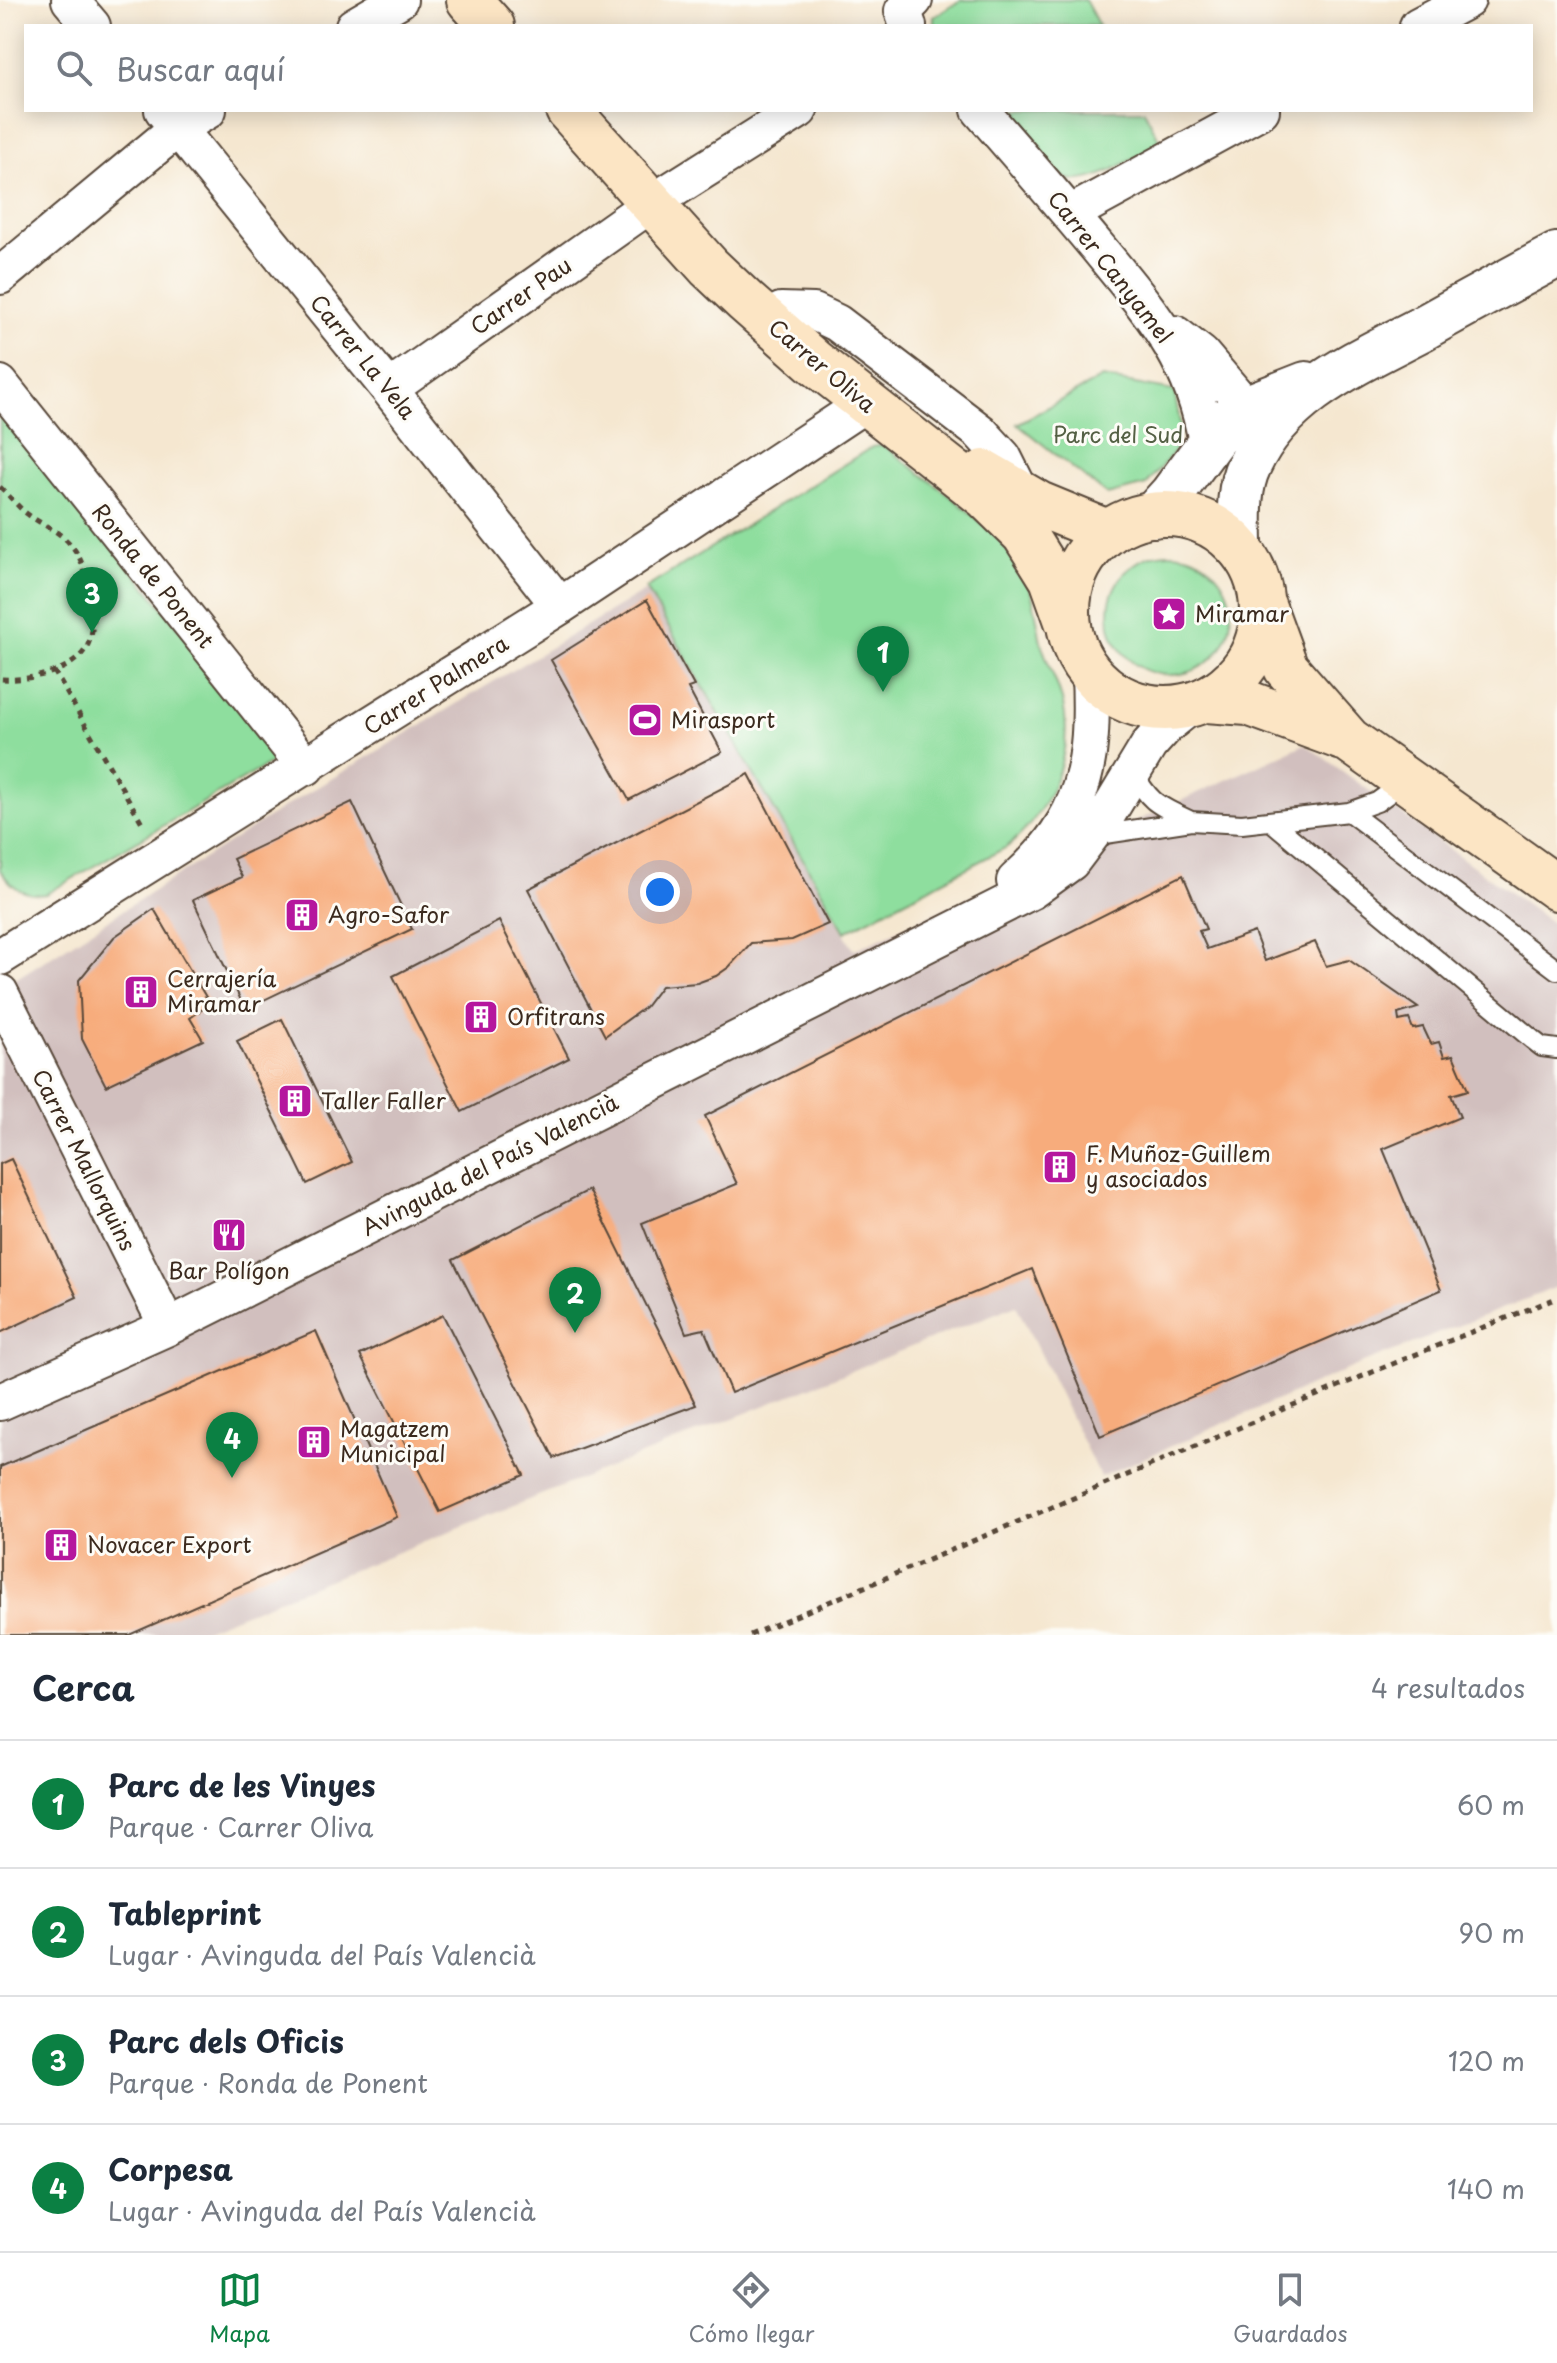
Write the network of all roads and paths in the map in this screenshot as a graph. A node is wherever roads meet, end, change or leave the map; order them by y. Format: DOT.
graph roads {
  1 [pos="70,0"];
  2 [pos="399,0"];
  3 [pos="469,0"];
  4 [pos="497,0"];
  5 [pos="1467,0"];
  6 [pos="90,24"];
  7 [pos="357,24"];
  8 [pos="490,24"];
  9 [pos="519,24"];
  10 [pos="1422,24"];
  11 [pos="200,112"];
  12 [pos="570,112"];
  13 [pos="597,112"];
  14 [pos="796,112"];
  15 [pos="982,112"];
  16 [pos="1257,112"];
  17 [pos="170,119"];
  18 [pos="661,198"];
  19 [pos="1070,214"];
  20 [pos="1557,255"];
  21 [pos="0,276"];
  22 [pos="1160,324"];
  23 [pos="1339,373"];
  24 [pos="0,384"];
  25 [pos="389,389"];
  26 [pos="1248,399"];
  27 [pos="866,403"];
  28 [pos="1207,443"];
  29 [pos="1247,469"];
  30 [pos="0,487"];
  31 [pos="1153,515"];
  32 [pos="1107,532"];
  33 [pos="1240,549"];
  34 [pos="1263,603"];
  35 [pos="560,606"];
  36 [pos="1067,621"];
  37 [pos="54,671"];
  38 [pos="1090,675"];
  39 [pos="0,679"];
  40 [pos="1199,703"];
  41 [pos="1349,740"];
  42 [pos="306,767"];
  43 [pos="1132,770"];
  44 [pos="1407,781"];
  45 [pos="1349,812"];
  46 [pos="1191,821"];
  47 [pos="1272,822"];
  48 [pos="149,834"];
  49 [pos="1092,836"];
  50 [pos="1557,888"];
  51 [pos="976,917"];
  52 [pos="0,957"];
  53 [pos="1557,970"];
  54 [pos="0,993"];
  55 [pos="1557,1049"];
  56 [pos="1557,1298"];
  57 [pos="168,1327"];
  58 [pos="0,1402"];
  59 [pos="750,1635"];
  1 -- 6 [label="street"];
  2 -- 7 [label="street"];
  3 -- 8 [label="main road"];
  4 -- 9 [label="main road"];
  5 -- 10 [label="street"];
  11 -- 17 [label="street"];
  12 -- 18 [label="main road, Carrer Oliva"];
  13 -- 18 [label="main road, Carrer Oliva"];
  14 -- 18 [label="street, Carrer Pau"];
  15 -- 19 [label="street, Carrer Canyamel"];
  16 -- 19 [label="street"];
  17 -- 21 [label="street"];
  17 -- 25 [label="street, Carrer La Vela"];
  18 -- 25 [label="street, Carrer Pau"];
  18 -- 27 [label="main road, Carrer Oliva"];
  18 -- 32 [label="main road, Carrer Oliva"];
  19 -- 22 [label="street, Carrer Canyamel"];
  20 -- 23 [label="street"];
  22 -- 26 [label="street"];
  22 -- 28 [label="street, Carrer Canyamel"];
  23 -- 26 [label="street"];
  23 -- 29 [label="street"];
  24 -- 42 [label="street, Ronda de Ponent"];
  25 -- 35 [label="street, Carrer La Vela"];
  26 -- 28 [label="street"];
  26 -- 29 [label="street"];
  27 -- 35 [label="street, Carrer Palmera"];
  27 -- 36 [label="main road, Carrer Oliva"];
  28 -- 31 [label="street"];
  29 -- 33 [label="street"];
  30 -- 37 [label="path"];
  31 -- 32 [label="main road"];
  31 -- 33 [label="main road"];
  32 -- 36 [label="main road"];
  33 -- 34 [label="main road"];
  34 -- 40 [label="main road"];
  34 -- 41 [label="main road"];
  35 -- 42 [label="street, Carrer Palmera"];
  36 -- 38 [label="main road"];
  37 -- 39 [label="path"];
  37 -- 48 [label="path"];
  38 -- 40 [label="main road"];
  38 -- 51 [label="street"];
  40 -- 41 [label="main road"];
  40 -- 43 [label="street"];
  41 -- 44 [label="main road"];
  42 -- 52 [label="street, Carrer Palmera"];
  43 -- 46 [label="lane"];
  43 -- 49 [label="street"];
  44 -- 45 [label="lane"];
  44 -- 50 [label="main road"];
  45 -- 47 [label="lane"];
  45 -- 53 [label="lane"];
  46 -- 47 [label="lane"];
  46 -- 49 [label="lane"];
  47 -- 55 [label="lane"];
  49 -- 51 [label="street"];
  51 -- 57 [label="street, Avinguda del País Valencià"];
  54 -- 57 [label="street, Carrer Mallorquins"];
  56 -- 59 [label="path"];
  57 -- 58 [label="street, Avinguda del País Valencià"];
}
